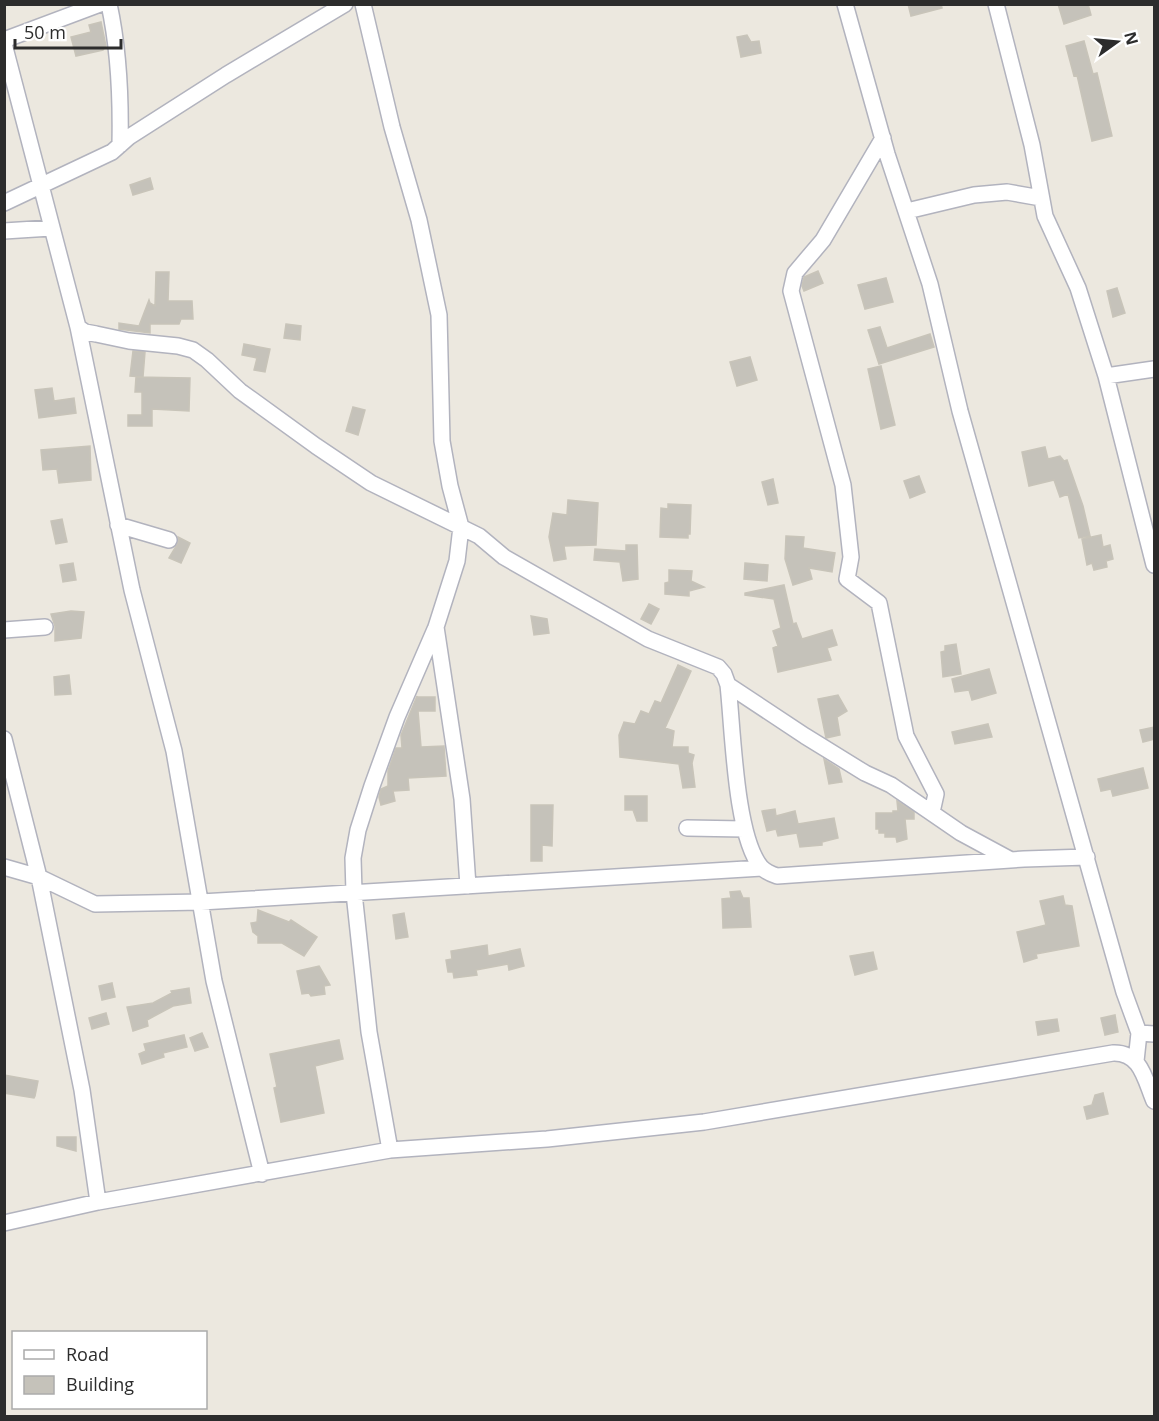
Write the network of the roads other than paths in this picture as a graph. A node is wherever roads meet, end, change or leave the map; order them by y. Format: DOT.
graph roads {
  1 [pos="100,4"];
  2 [pos="110,4"];
  3 [pos="345,4"];
  4 [pos="363,4"];
  5 [pos="845,4"];
  6 [pos="996,4"];
  7 [pos="4,40"];
  8 [pos="4,44"];
  9 [pos="883,138"];
  10 [pos="120,145"];
  11 [pos="40,187"];
  12 [pos="1041,198"];
  13 [pos="4,203"];
  14 [pos="907,211"];
  15 [pos="51,228"];
  16 [pos="4,231"];
  17 [pos="78,327"];
  18 [pos="1155,369"];
  19 [pos="1106,376"];
  20 [pos="118,525"];
  21 [pos="461,527"];
  22 [pos="169,540"];
  23 [pos="1155,565"];
  24 [pos="45,627"];
  25 [pos="436,627"];
  26 [pos="4,630"];
  27 [pos="728,685"];
  28 [pos="4,739"];
  29 [pos="932,812"];
  30 [pos="687,828"];
  31 [pos="744,829"];
  32 [pos="1087,857"];
  33 [pos="1012,860"];
  34 [pos="4,867"];
  35 [pos="762,868"];
  36 [pos="39,876"];
  37 [pos="468,886"];
  38 [pos="354,893"];
  39 [pos="201,902"];
  40 [pos="1147,1033"];
  41 [pos="1136,1061"];
  42 [pos="1155,1101"];
  43 [pos="390,1150"];
  44 [pos="262,1174"];
  45 [pos="98,1202"];
  46 [pos="4,1223"];
  1 -- 7 [label="street"];
  2 -- 10 [label="street"];
  3 -- 10 [label="street"];
  4 -- 21 [label="street"];
  5 -- 9 [label="street"];
  6 -- 12 [label="street"];
  8 -- 11 [label="street"];
  9 -- 14 [label="street"];
  9 -- 29 [label="street"];
  10 -- 11 [label="street"];
  11 -- 13 [label="street"];
  11 -- 15 [label="street"];
  12 -- 14 [label="street"];
  12 -- 19 [label="street"];
  14 -- 32 [label="street"];
  15 -- 16 [label="street"];
  15 -- 17 [label="street"];
  17 -- 20 [label="street"];
  17 -- 21 [label="street"];
  18 -- 19 [label="street"];
  19 -- 23 [label="street"];
  20 -- 22 [label="street"];
  20 -- 39 [label="street"];
  21 -- 25 [label="street"];
  21 -- 27 [label="street"];
  24 -- 26 [label="street"];
  25 -- 37 [label="street"];
  25 -- 38 [label="street"];
  27 -- 29 [label="street"];
  27 -- 31 [label="street"];
  28 -- 36 [label="street"];
  29 -- 33 [label="street"];
  30 -- 31 [label="street"];
  31 -- 35 [label="street"];
  32 -- 33 [label="street"];
  32 -- 40 [label="street"];
  33 -- 35 [label="street"];
  34 -- 36 [label="street"];
  35 -- 37 [label="street"];
  36 -- 39 [label="street"];
  36 -- 45 [label="street"];
  37 -- 38 [label="street"];
  38 -- 39 [label="street"];
  38 -- 43 [label="street"];
  39 -- 44 [label="street"];
  40 -- 41 [label="street"];
  41 -- 42 [label="street"];
  41 -- 43 [label="street"];
  43 -- 44 [label="street"];
  44 -- 45 [label="street"];
  45 -- 46 [label="street"];
}
